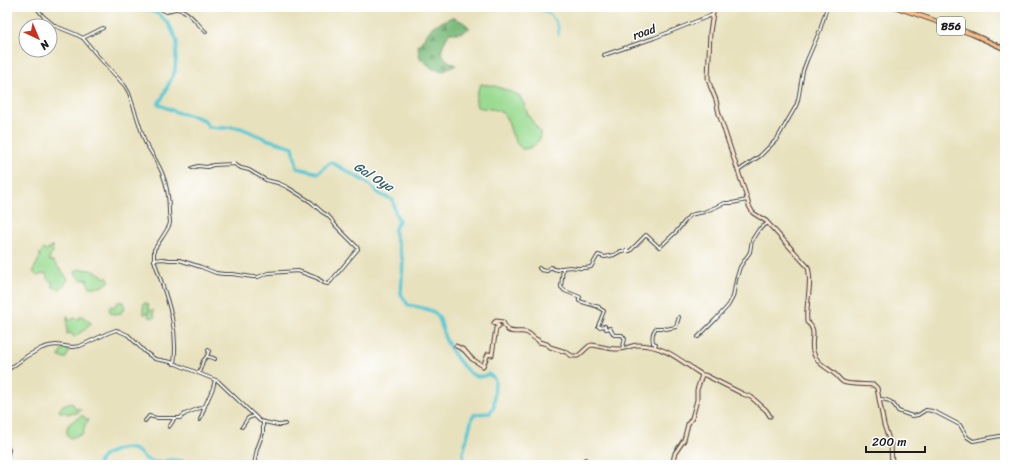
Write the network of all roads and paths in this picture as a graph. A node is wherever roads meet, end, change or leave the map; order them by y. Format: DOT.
graph roads {
  1 [pos="36,7"];
  2 [pos="157,7"];
  3 [pos="714,7"];
  4 [pos="827,7"];
  5 [pos="896,7"];
  6 [pos="712,15"];
  7 [pos="103,28"];
  8 [pos="206,32"];
  9 [pos="83,38"];
  10 [pos="1005,49"];
  11 [pos="604,55"];
  12 [pos="192,168"];
  13 [pos="738,171"];
  14 [pos="747,200"];
  15 [pos="768,223"];
  16 [pos="154,260"];
  17 [pos="539,268"];
  18 [pos="563,268"];
  19 [pos="679,317"];
  20 [pos="698,336"];
  21 [pos="456,346"];
  22 [pos="654,347"];
  23 [pos="622,349"];
  24 [pos="208,350"];
  25 [pos="207,356"];
  26 [pos="215,359"];
  27 [pos="174,364"];
  28 [pos="7,370"];
  29 [pos="199,373"];
  30 [pos="702,375"];
  31 [pos="215,380"];
  32 [pos="880,400"];
  33 [pos="205,406"];
  34 [pos="254,416"];
  35 [pos="770,416"];
  36 [pos="174,418"];
  37 [pos="200,420"];
  38 [pos="145,421"];
  39 [pos="263,422"];
  40 [pos="285,424"];
  41 [pos="169,427"];
  42 [pos="242,427"];
  43 [pos="1005,435"];
  44 [pos="7,446"];
  45 [pos="7,457"];
  46 [pos="585,459"];
  47 [pos="254,465"];
  48 [pos="594,465"];
  49 [pos="672,465"];
  50 [pos="892,465"];
  1 -- 9 [label="street"];
  2 -- 8 [label="street"];
  3 -- 6 [label="main road"];
  4 -- 13 [label="street"];
  5 -- 10 [label="main road, B56"];
  6 -- 11 [label="street, road"];
  6 -- 13 [label="main road"];
  7 -- 9 [label="street"];
  9 -- 16 [label="street"];
  12 -- 16 [label="street"];
  13 -- 14 [label="main road"];
  14 -- 15 [label="main road"];
  14 -- 18 [label="street"];
  15 -- 20 [label="street"];
  15 -- 32 [label="main road"];
  16 -- 27 [label="street"];
  17 -- 18 [label="street"];
  18 -- 23 [label="street"];
  19 -- 22 [label="street"];
  21 -- 23 [label="main road"];
  22 -- 23 [label="main road"];
  22 -- 30 [label="main road"];
  24 -- 25 [label="street"];
  25 -- 26 [label="street"];
  25 -- 29 [label="street"];
  27 -- 28 [label="street"];
  27 -- 29 [label="street"];
  29 -- 31 [label="street"];
  30 -- 35 [label="main road"];
  30 -- 49 [label="main road"];
  31 -- 33 [label="street"];
  31 -- 34 [label="street"];
  32 -- 43 [label="street"];
  32 -- 50 [label="main road"];
  33 -- 36 [label="street"];
  33 -- 37 [label="street"];
  34 -- 39 [label="street"];
  34 -- 42 [label="street"];
  36 -- 38 [label="street"];
  36 -- 41 [label="street"];
  39 -- 40 [label="street"];
  39 -- 47 [label="street"];
  44 -- 45 [label="street"];
  46 -- 48 [label="street"];
}
